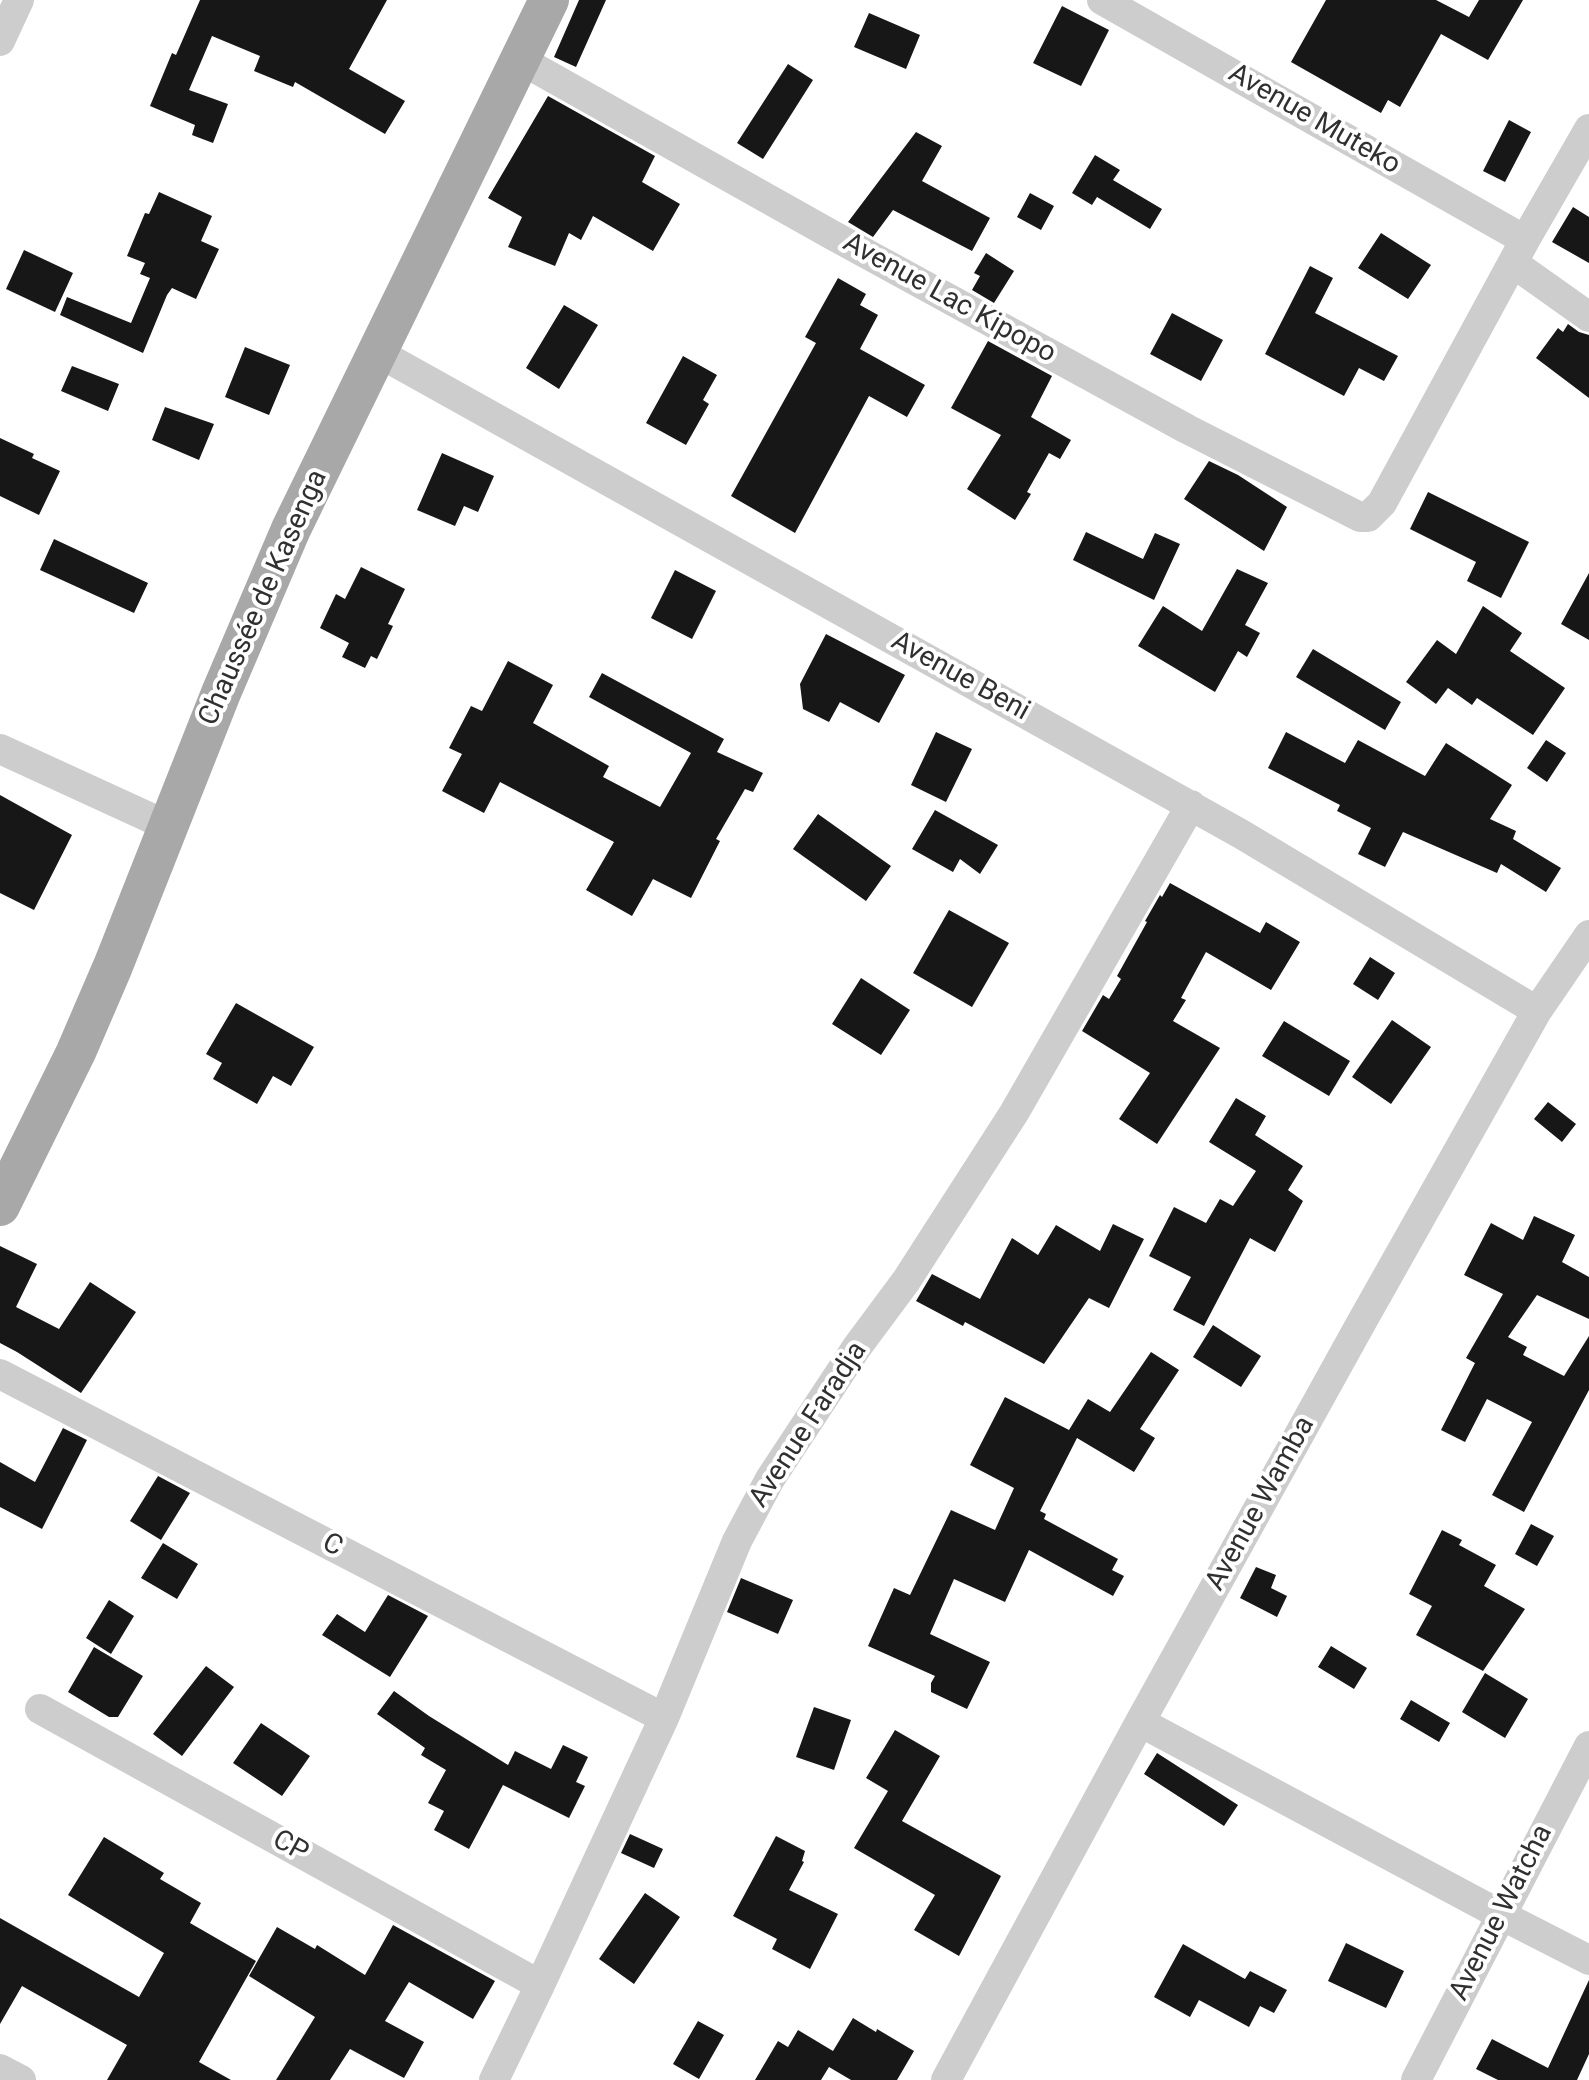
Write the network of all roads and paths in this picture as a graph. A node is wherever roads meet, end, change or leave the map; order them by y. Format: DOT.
graph roads {
  1 [pos="19,0"];
  2 [pos="549,0"];
  3 [pos="1102,0"];
  4 [pos="0,41"];
  5 [pos="519,59"];
  6 [pos="1589,129"];
  7 [pos="1519,252"];
  8 [pos="1589,317"];
  9 [pos="377,352"];
  10 [pos="0,749"];
  11 [pos="1191,805"];
  12 [pos="168,826"];
  13 [pos="1589,935"];
  14 [pos="1537,1011"];
  15 [pos="0,1206"];
  16 [pos="0,1374"];
  17 [pos="40,1709"];
  18 [pos="664,1718"];
  19 [pos="1140,1722"];
  20 [pos="1589,1746"];
  21 [pos="1501,1915"];
  22 [pos="1589,1960"];
  23 [pos="540,1985"];
  24 [pos="0,2069"];
  25 [pos="21,2080"];
  26 [pos="494,2080"];
  27 [pos="946,2080"];
  28 [pos="1416,2080"];
  1 -- 4 [label="street"];
  2 -- 5 [label="main road, Chaussée de Kasenga"];
  3 -- 7 [label="street, Avenue Muteko"];
  5 -- 7 [label="street, Avenue Lac Kipopo"];
  5 -- 9 [label="main road, Chaussée de Kasenga"];
  6 -- 7 [label="street"];
  7 -- 8 [label="street, Avenue Muteko"];
  9 -- 11 [label="street, Avenue Beni"];
  9 -- 12 [label="main road, Chaussée de Kasenga"];
  10 -- 12 [label="street"];
  11 -- 14 [label="street, Avenue Beni"];
  11 -- 18 [label="street, Avenue Faradja"];
  12 -- 15 [label="main road, Chaussée de Kasenga"];
  13 -- 14 [label="street, Avenue Wamba"];
  14 -- 19 [label="street, Avenue Wamba"];
  16 -- 18 [label="street, C"];
  17 -- 23 [label="street, CP"];
  18 -- 23 [label="street, Avenue Faradja"];
  19 -- 21 [label="street"];
  19 -- 27 [label="street, Avenue Wamba"];
  20 -- 21 [label="street, Avenue Watcha"];
  21 -- 22 [label="street"];
  21 -- 28 [label="street, Avenue Watcha"];
  23 -- 26 [label="street, Avenue Faradja"];
  24 -- 25 [label="street"];
}
